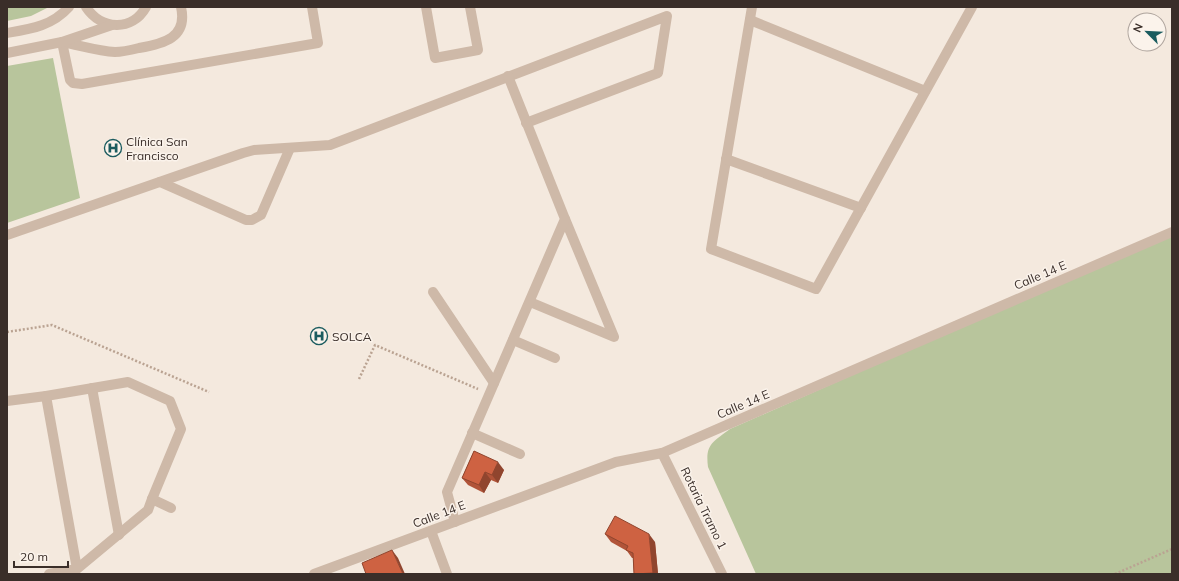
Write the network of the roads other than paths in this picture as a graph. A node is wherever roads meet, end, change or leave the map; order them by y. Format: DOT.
graph roads {
  1 [pos="68,7"];
  2 [pos="86,7"];
  3 [pos="146,7"];
  4 [pos="181,7"];
  5 [pos="312,7"];
  6 [pos="426,7"];
  7 [pos="470,7"];
  8 [pos="752,7"];
  9 [pos="972,7"];
  10 [pos="750,20"];
  11 [pos="112,25"];
  12 [pos="7,33"];
  13 [pos="62,42"];
  14 [pos="7,53"];
  15 [pos="508,76"];
  16 [pos="926,91"];
  17 [pos="526,123"];
  18 [pos="290,148"];
  19 [pos="726,159"];
  20 [pos="160,182"];
  21 [pos="861,208"];
  22 [pos="565,219"];
  23 [pos="1172,232"];
  24 [pos="7,235"];
  25 [pos="433,292"];
  26 [pos="530,302"];
  27 [pos="513,340"];
  28 [pos="555,358"];
  29 [pos="494,383"];
  30 [pos="92,388"];
  31 [pos="46,396"];
  32 [pos="7,401"];
  33 [pos="472,433"];
  34 [pos="662,453"];
  35 [pos="520,454"];
  36 [pos="152,499"];
  37 [pos="172,508"];
  38 [pos="455,522"];
  39 [pos="431,531"];
  40 [pos="119,535"];
  41 [pos="77,569"];
  42 [pos="49,574"];
  43 [pos="314,574"];
  44 [pos="447,574"];
  45 [pos="722,574"];
  1 -- 12 [label="street"];
  2 -- 11 [label="street"];
  3 -- 11 [label="street"];
  4 -- 13 [label="street"];
  5 -- 13 [label="street"];
  6 -- 7 [label="street"];
  8 -- 10 [label="street"];
  9 -- 16 [label="street"];
  10 -- 16 [label="street"];
  10 -- 19 [label="street"];
  11 -- 13 [label="street"];
  13 -- 14 [label="street"];
  15 -- 17 [label="street"];
  15 -- 17 [label="street"];
  15 -- 18 [label="street"];
  16 -- 21 [label="street"];
  17 -- 22 [label="street"];
  18 -- 20 [label="street"];
  18 -- 20 [label="street"];
  19 -- 21 [label="street"];
  19 -- 21 [label="street"];
  20 -- 24 [label="street"];
  22 -- 26 [label="street"];
  22 -- 26 [label="street"];
  23 -- 34 [label="street, Calle 14 E"];
  25 -- 29 [label="street"];
  26 -- 27 [label="street"];
  27 -- 28 [label="street"];
  27 -- 29 [label="street"];
  29 -- 33 [label="street"];
  30 -- 31 [label="street"];
  30 -- 36 [label="street"];
  30 -- 40 [label="street"];
  31 -- 32 [label="street"];
  31 -- 41 [label="street"];
  33 -- 35 [label="street"];
  33 -- 38 [label="street"];
  34 -- 38 [label="street, Calle 14 E"];
  34 -- 45 [label="street, Rotaria Tramo 1"];
  36 -- 37 [label="street"];
  36 -- 40 [label="street"];
  38 -- 39 [label="street, Calle 14 E"];
  39 -- 43 [label="street, Calle 14 E"];
  39 -- 44 [label="street"];
  40 -- 41 [label="street"];
  41 -- 42 [label="street"];
}
